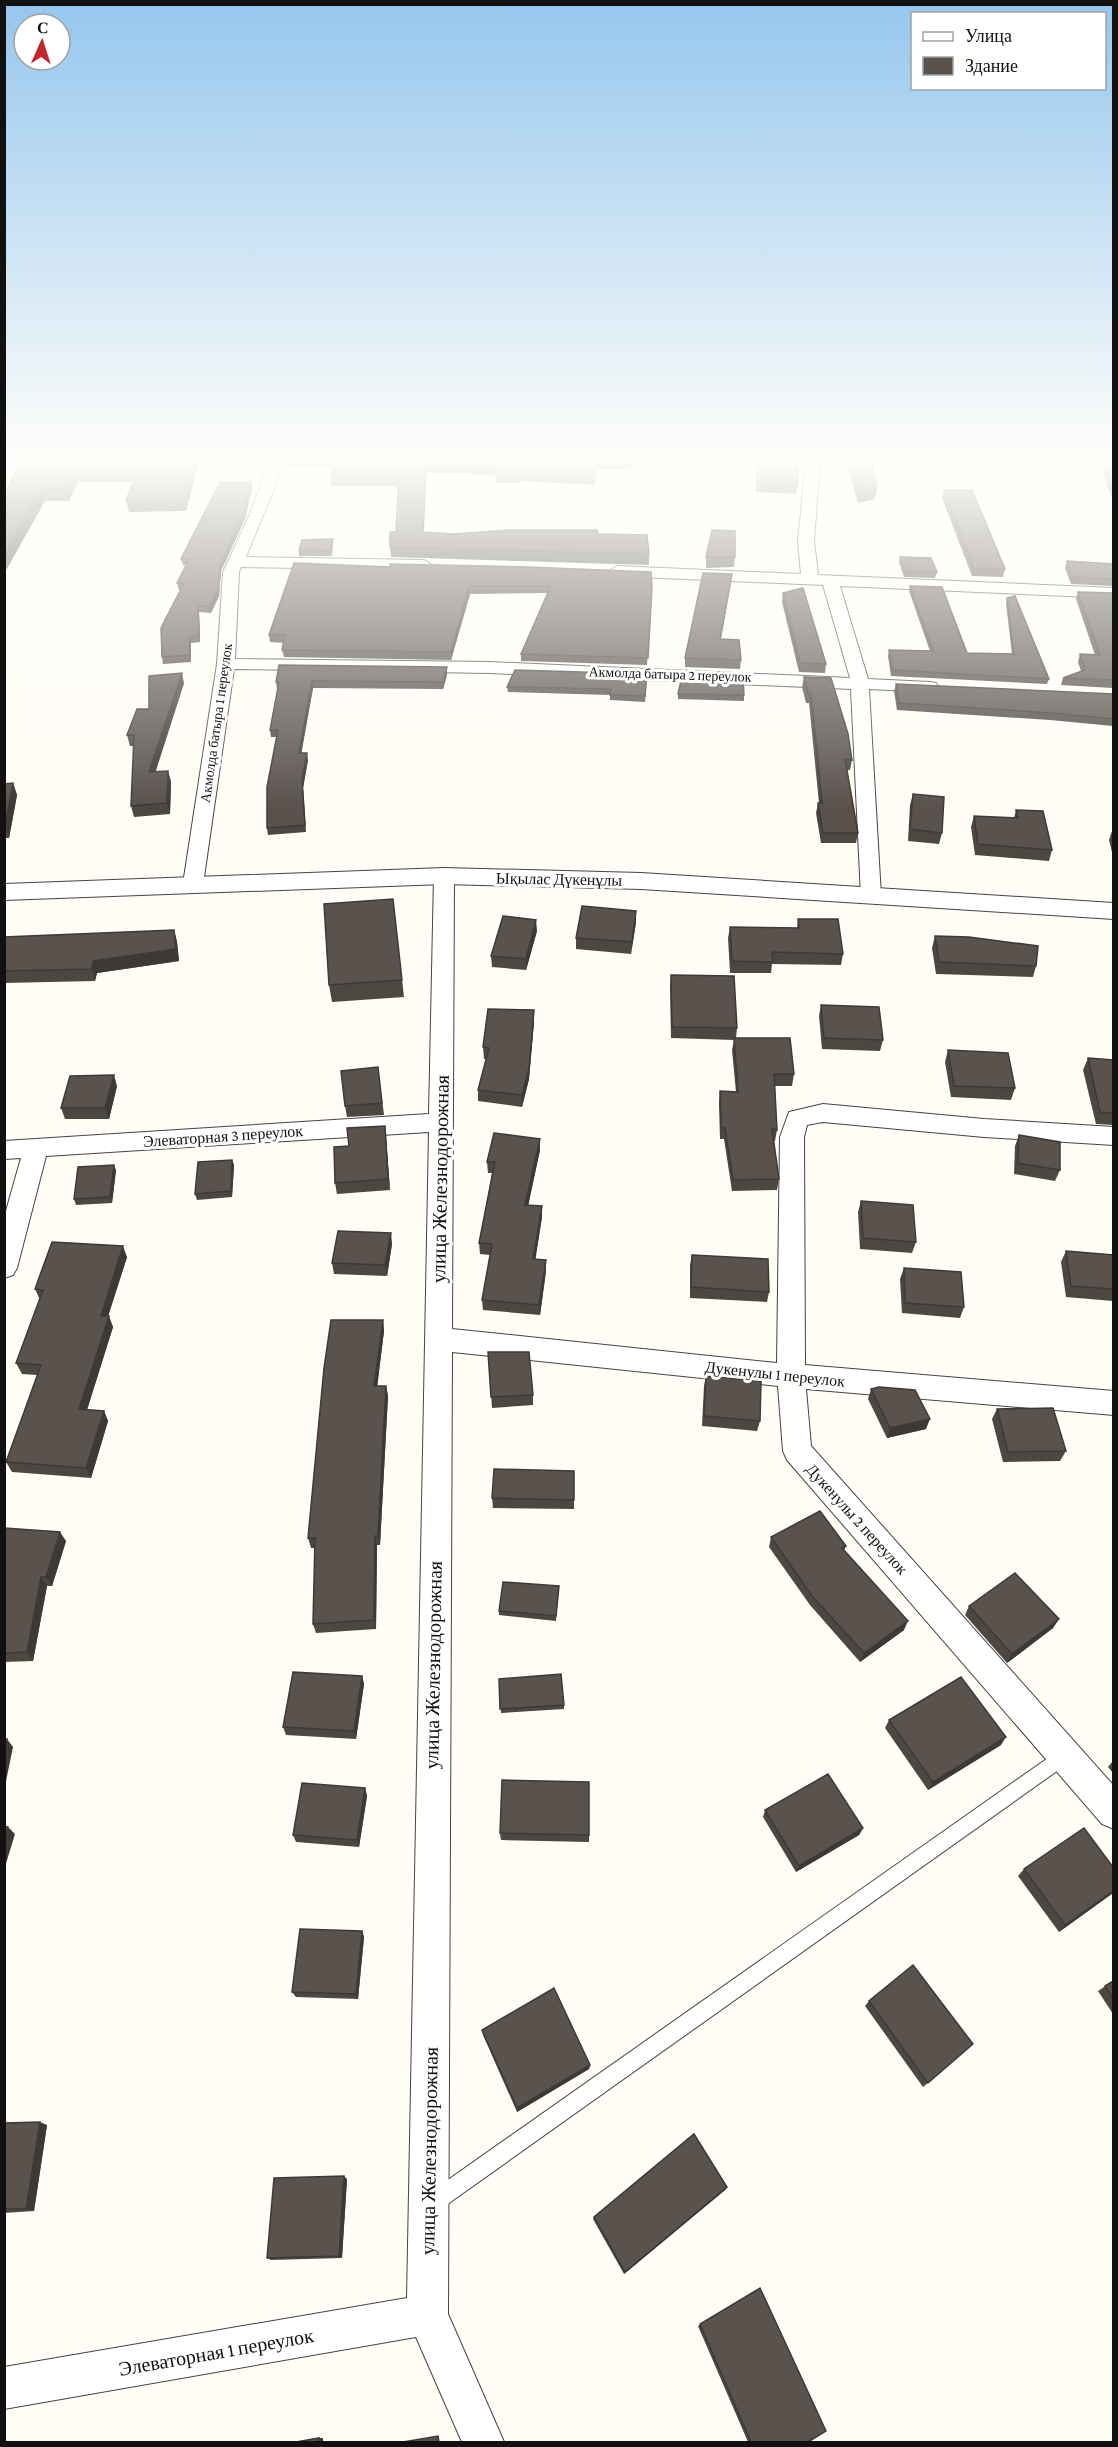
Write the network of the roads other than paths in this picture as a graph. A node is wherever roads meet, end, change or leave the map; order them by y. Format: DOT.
graph roads {
  1 [pos="231,576"];
  2 [pos="721,576"];
  3 [pos="810,576"];
  4 [pos="810,580"];
  5 [pos="830,581"];
  6 [pos="1113,593"];
  7 [pos="226,664"];
  8 [pos="860,683"];
  9 [pos="944,687"];
  10 [pos="444,876"];
  11 [pos="193,884"];
  12 [pos="4,892"];
  13 [pos="871,896"];
  14 [pos="1113,910"];
  15 [pos="441,1122"];
  16 [pos="1113,1136"];
  17 [pos="36,1148"];
  18 [pos="4,1150"];
  19 [pos="4,1268"];
  20 [pos="437,1339"];
  21 [pos="791,1377"];
  22 [pos="1113,1403"];
  23 [pos="1065,1755"];
  24 [pos="1113,1812"];
  25 [pos="428,2206"];
  26 [pos="427,2315"];
  27 [pos="4,2388"];
  28 [pos="483,2442"];
  1 -- 7 [label="street, Акмолда батыра 1 переулок"];
  2 -- 4 [label="street"];
  3 -- 4 [label="street"];
  4 -- 5 [label="street"];
  5 -- 6 [label="street"];
  5 -- 8 [label="street"];
  7 -- 8 [label="street, Акмолда батыра 2 переулок"];
  7 -- 11 [label="street, Акмолда батыра 1 переулок"];
  8 -- 9 [label="street, Акмолда батыра 2 переулок"];
  8 -- 13 [label="street"];
  10 -- 11 [label="street, Ықылас Дүкенұлы"];
  10 -- 13 [label="street, Ықылас Дүкенұлы"];
  10 -- 15 [label="street, улица Железнодорожная"];
  11 -- 12 [label="street, Ықылас Дүкенұлы"];
  13 -- 14 [label="street, Ықылас Дүкенұлы"];
  15 -- 17 [label="street, Элеваторная 3 переулок"];
  15 -- 20 [label="street, улица Железнодорожная"];
  16 -- 21 [label="street, Дукенулы 2 переулок"];
  17 -- 18 [label="street, Элеваторная 3 переулок"];
  17 -- 19 [label="street"];
  20 -- 21 [label="street, Дукенулы 1 переулок"];
  20 -- 25 [label="street, улица Железнодорожная"];
  21 -- 22 [label="street, Дукенулы 1 переулок"];
  21 -- 23 [label="street, Дукенулы 2 переулок"];
  23 -- 24 [label="street, Дукенулы 2 переулок"];
  23 -- 25 [label="lane"];
  25 -- 26 [label="street, улица Железнодорожная"];
  26 -- 27 [label="street, Элеваторная 1 переулок"];
  26 -- 28 [label="street, улица Железнодорожная"];
}
